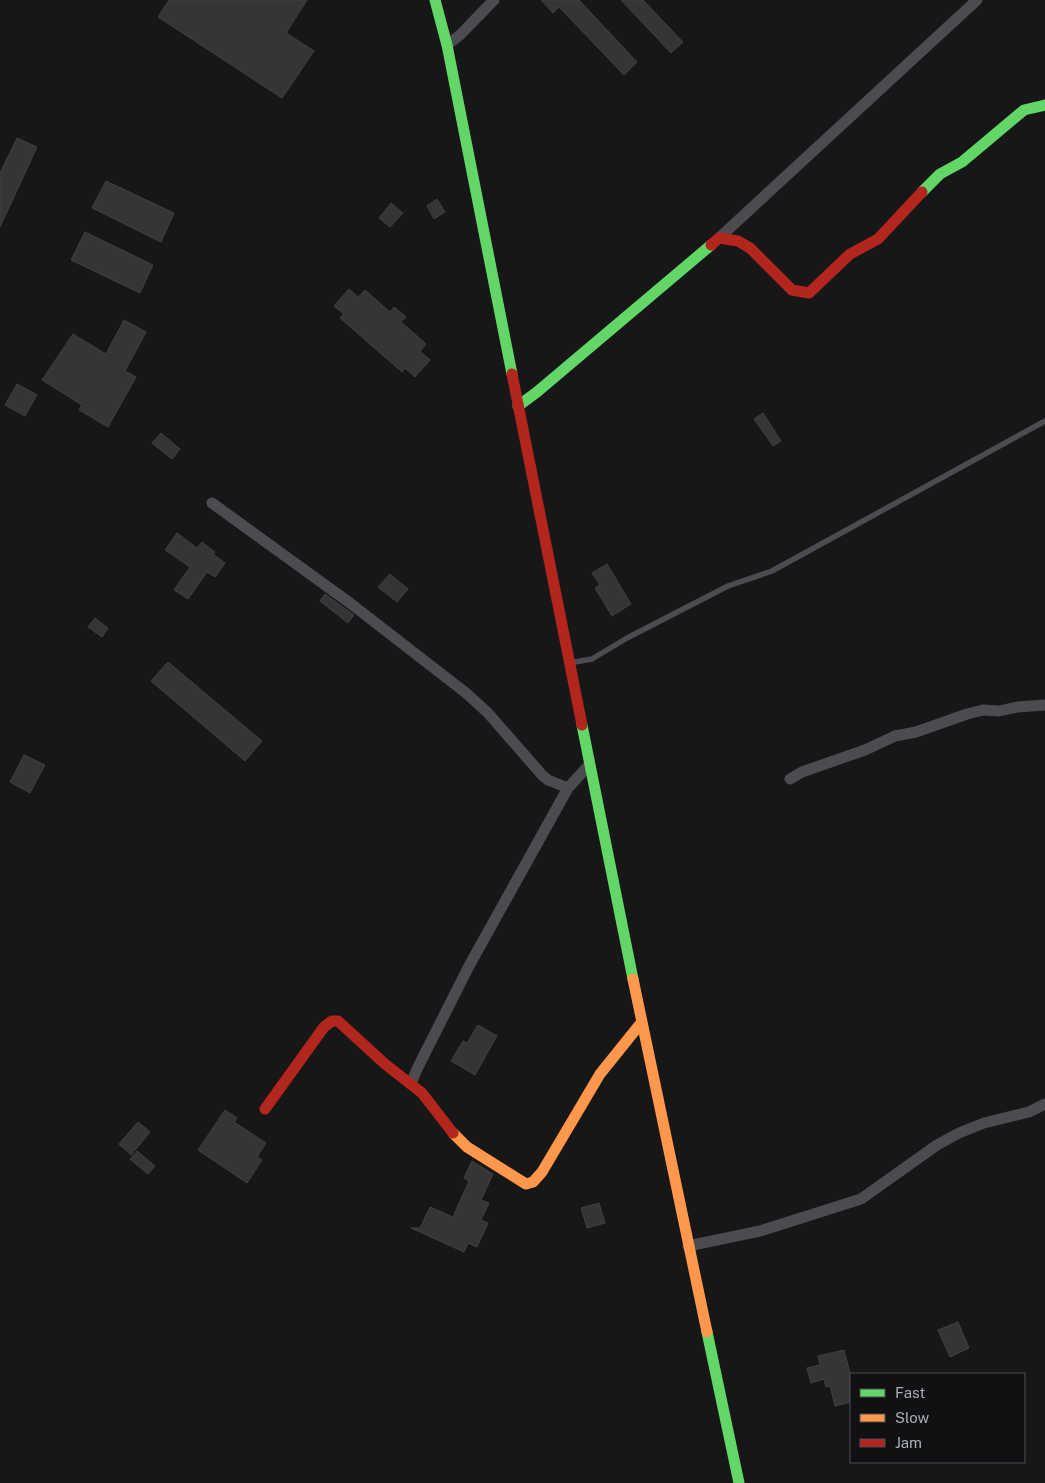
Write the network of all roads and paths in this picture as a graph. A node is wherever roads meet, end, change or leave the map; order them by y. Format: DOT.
graph roads {
  1 [pos="435,0"];
  2 [pos="494,0"];
  3 [pos="977,0"];
  4 [pos="447,45"];
  5 [pos="1045,105"];
  6 [pos="719,238"];
  7 [pos="518,406"];
  8 [pos="1045,421"];
  9 [pos="212,503"];
  10 [pos="569,663"];
  11 [pos="1045,705"];
  12 [pos="589,765"];
  13 [pos="790,779"];
  14 [pos="568,788"];
  15 [pos="642,1023"];
  16 [pos="411,1084"];
  17 [pos="1045,1104"];
  18 [pos="265,1109"];
  19 [pos="688,1246"];
  20 [pos="739,1483"];
  1 -- 4 [label="street"];
  2 -- 4 [label="street"];
  3 -- 6 [label="street"];
  4 -- 7 [label="street"];
  5 -- 6 [label="street"];
  6 -- 7 [label="street"];
  7 -- 10 [label="street"];
  8 -- 10 [label="lane"];
  9 -- 14 [label="street"];
  10 -- 12 [label="street"];
  11 -- 13 [label="street"];
  12 -- 14 [label="street"];
  12 -- 15 [label="street"];
  14 -- 16 [label="street"];
  15 -- 16 [label="street"];
  15 -- 19 [label="street"];
  16 -- 18 [label="street"];
  17 -- 19 [label="street"];
  19 -- 20 [label="street"];
}
